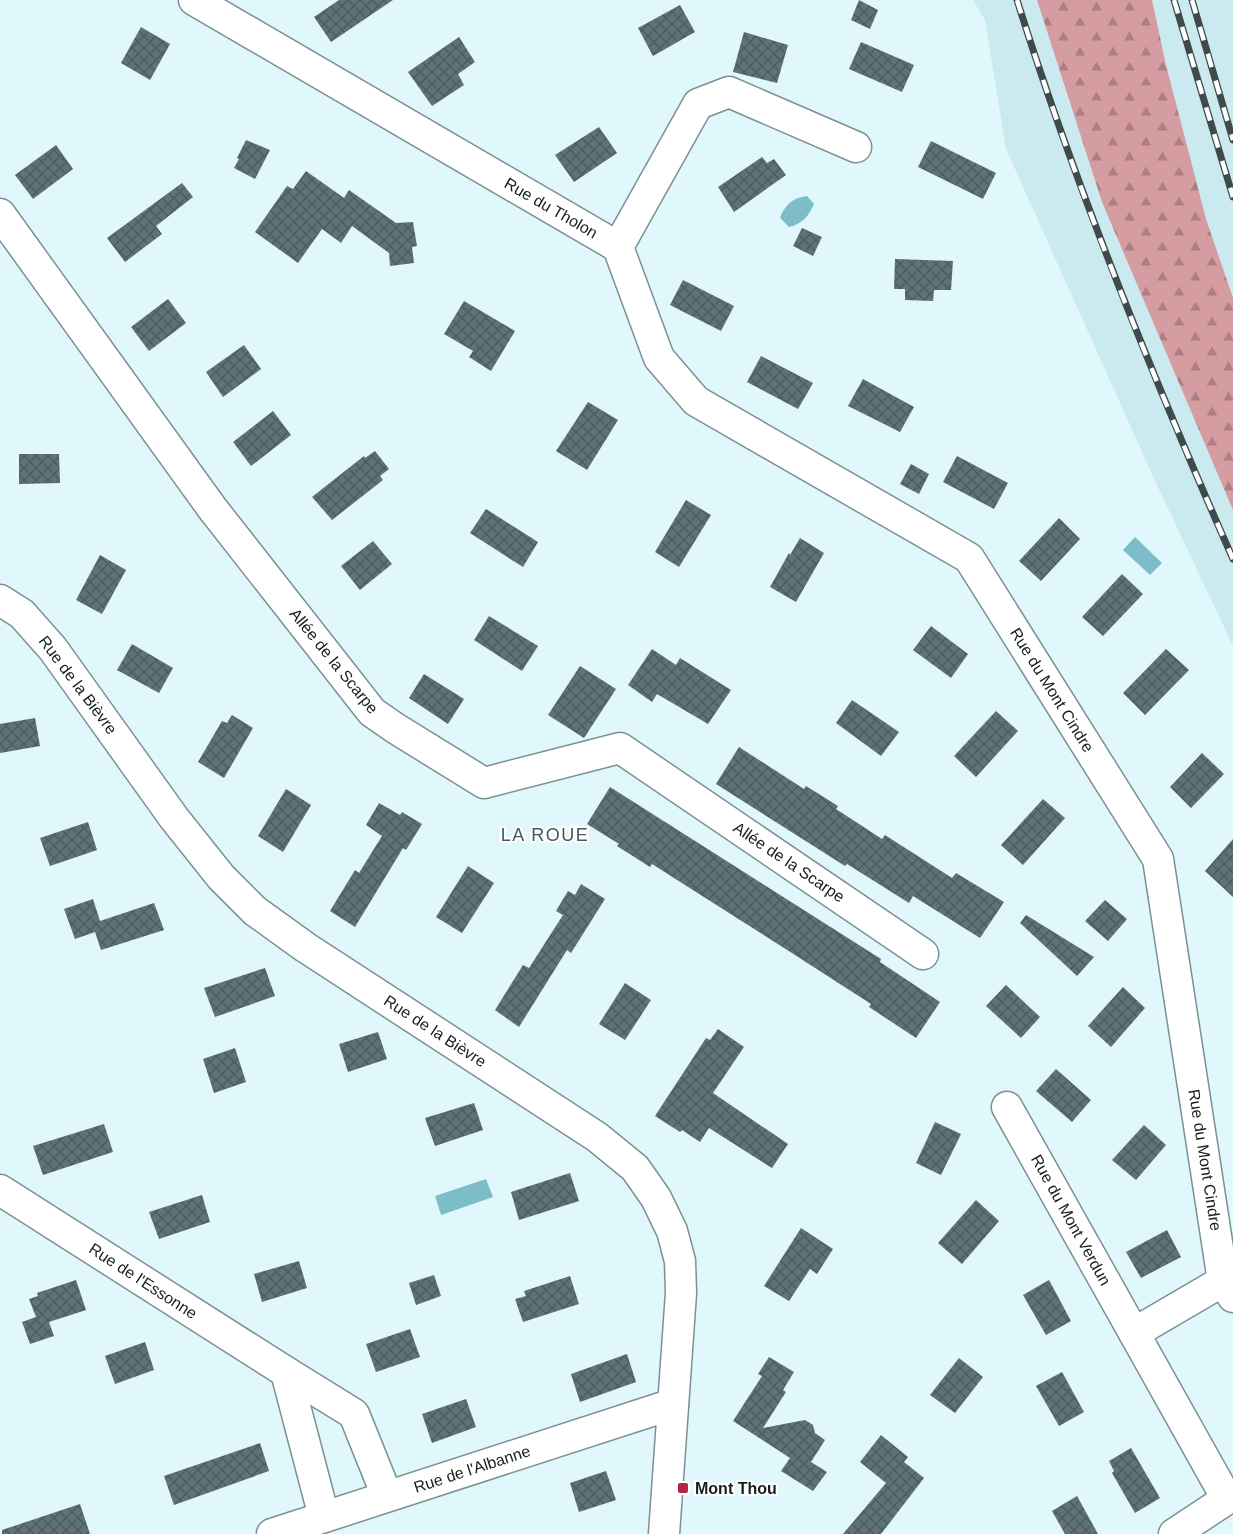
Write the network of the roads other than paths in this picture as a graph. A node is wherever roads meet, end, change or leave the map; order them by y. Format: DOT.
graph roads {
  1 [pos="194,0"];
  2 [pos="856,147"];
  3 [pos="0,214"];
  4 [pos="618,247"];
  5 [pos="0,600"];
  6 [pos="923,954"];
  7 [pos="1007,1107"];
  8 [pos="0,1190"];
  9 [pos="1228,1289"];
  10 [pos="1134,1333"];
  11 [pos="286,1372"];
  12 [pos="673,1404"];
  13 [pos="387,1496"];
  14 [pos="1230,1497"];
  15 [pos="324,1517"];
  16 [pos="272,1534"];
  17 [pos="664,1534"];
  18 [pos="1174,1534"];
  1 -- 4 [label="street, Rue du Tholon"];
  2 -- 4 [label="street"];
  3 -- 6 [label="street, Allée de la Scarpe"];
  4 -- 9 [label="street, Rue du Mont Cindre"];
  5 -- 12 [label="street, Rue de la Bièvre"];
  7 -- 10 [label="street, Rue du Mont Verdun"];
  8 -- 11 [label="street, Rue de l'Essonne"];
  9 -- 10 [label="street"];
  10 -- 14 [label="street, Rue du Mont Verdun"];
  11 -- 13 [label="street, Rue de l'Essonne"];
  11 -- 15 [label="street"];
  12 -- 13 [label="street, Rue de l'Albanne"];
  12 -- 17 [label="street, Rue de la Bièvre"];
  13 -- 15 [label="street, Rue de l'Albanne"];
  14 -- 18 [label="street"];
  15 -- 16 [label="street, Rue de l'Albanne"];
}
